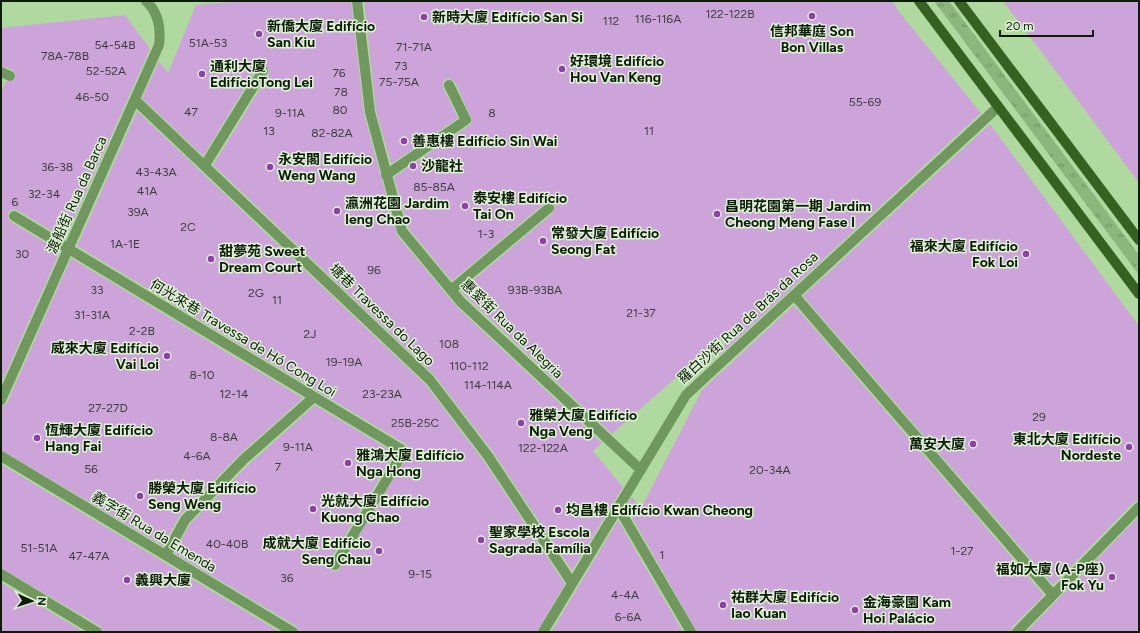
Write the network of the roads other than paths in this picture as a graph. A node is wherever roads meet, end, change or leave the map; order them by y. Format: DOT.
graph roads {
  1 [pos="146,1"];
  2 [pos="357,1"];
  3 [pos="919,1"];
  4 [pos="959,1"];
  5 [pos="264,71"];
  6 [pos="449,85"];
  7 [pos="135,100"];
  8 [pos="998,107"];
  9 [pos="204,165"];
  10 [pos="386,175"];
  11 [pos="549,208"];
  12 [pos="14,216"];
  13 [pos="1139,240"];
  14 [pos="68,249"];
  15 [pos="451,290"];
  16 [pos="1139,294"];
  17 [pos="794,295"];
  18 [pos="314,397"];
  19 [pos="1,400"];
  20 [pos="1,456"];
  21 [pos="641,470"];
  22 [pos="618,507"];
  23 [pos="1139,508"];
  24 [pos="166,555"];
  25 [pos="335,565"];
  26 [pos="1,574"];
  27 [pos="572,583"];
  28 [pos="1053,595"];
  29 [pos="97,632"];
  30 [pos="293,632"];
  31 [pos="543,632"];
  32 [pos="691,632"];
  33 [pos="1016,632"];
  1 -- 7 [label="street, 渡船街 Rua da Barca"];
  2 -- 10 [label="street, 惠愛街 Rua da Alegria"];
  3 -- 8 [label="main road"];
  4 -- 13 [label="main road"];
  5 -- 9 [label="street"];
  6 -- 10 [label="street"];
  7 -- 9 [label="street, 塘巷 Travessa do Lago"];
  7 -- 14 [label="street, 渡船街 Rua da Barca"];
  8 -- 16 [label="main road"];
  8 -- 17 [label="street, 羅白沙街 Rua de Brás da Rosa"];
  9 -- 27 [label="street, 塘巷 Travessa do Lago"];
  10 -- 15 [label="street, 惠愛街 Rua da Alegria"];
  11 -- 15 [label="street"];
  12 -- 14 [label="street, 何光來巷 Travessa de Hó Cong Loi"];
  14 -- 18 [label="street, 何光來巷 Travessa de Hó Cong Loi"];
  14 -- 19 [label="street, 渡船街 Rua da Barca"];
  15 -- 21 [label="street, 惠愛街 Rua da Alegria"];
  17 -- 21 [label="street, 羅白沙街 Rua de Brás da Rosa"];
  17 -- 28 [label="street"];
  18 -- 24 [label="street"];
  18 -- 25 [label="street, 何光來巷 Travessa de Hó Cong Loi"];
  20 -- 24 [label="street, 義字街 Rua da Emenda"];
  21 -- 22 [label="street, 羅白沙街 Rua de Brás da Rosa"];
  22 -- 27 [label="street, 羅白沙街 Rua de Brás da Rosa"];
  22 -- 32 [label="street"];
  23 -- 28 [label="street"];
  24 -- 30 [label="street, 義字街 Rua da Emenda"];
  26 -- 29 [label="street"];
  27 -- 31 [label="street, 羅白沙街 Rua de Brás da Rosa"];
  28 -- 33 [label="street"];
}
